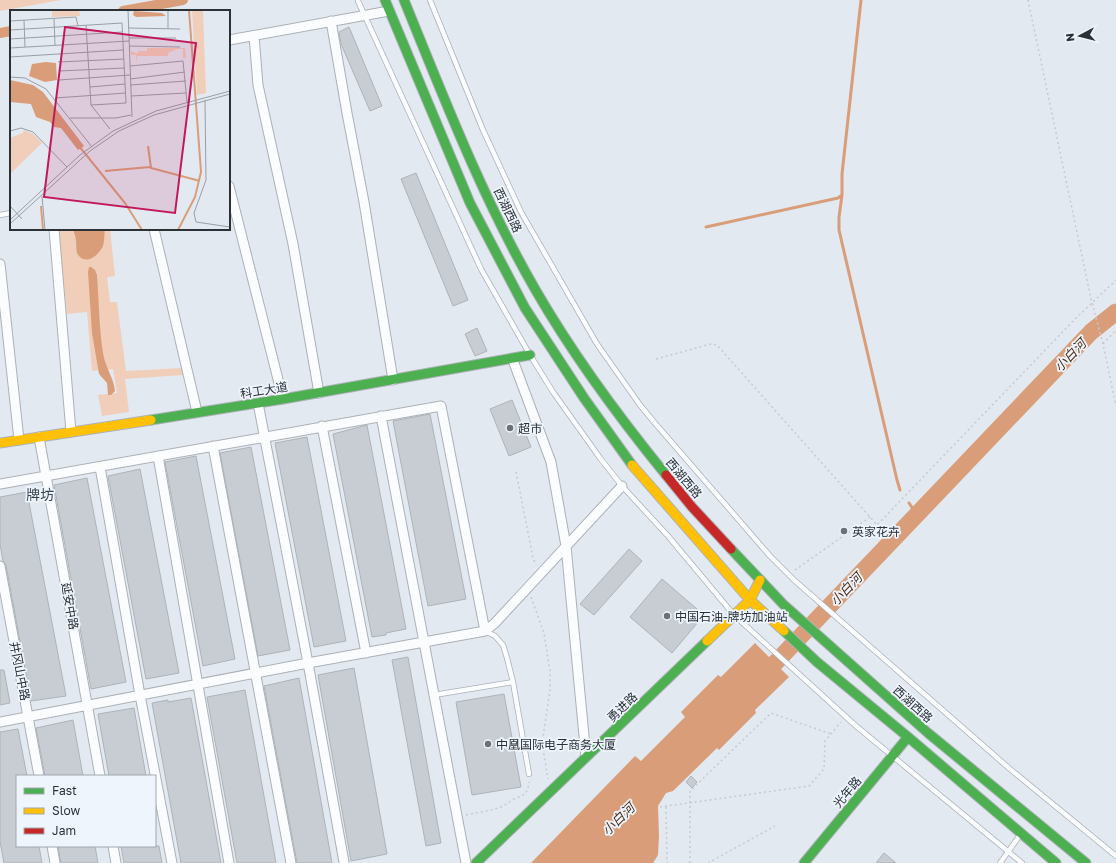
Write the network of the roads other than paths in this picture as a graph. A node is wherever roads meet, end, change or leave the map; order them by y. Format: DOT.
graph roads {
  1 [pos="358,0"];
  2 [pos="385,0"];
  3 [pos="404,0"];
  4 [pos="430,0"];
  5 [pos="389,11"];
  6 [pos="364,16"];
  7 [pos="331,21"];
  8 [pos="254,36"];
  9 [pos="230,40"];
  10 [pos="230,190"];
  11 [pos="10,213"];
  12 [pos="0,214"];
  13 [pos="54,230"];
  14 [pos="154,230"];
  15 [pos="0,264"];
  16 [pos="530,356"];
  17 [pos="514,363"];
  18 [pos="393,380"];
  19 [pos="319,393"];
  20 [pos="283,399"];
  21 [pos="258,403"];
  22 [pos="196,412"];
  23 [pos="381,416"];
  24 [pos="322,426"];
  25 [pos="71,432"];
  26 [pos="39,437"];
  27 [pos="265,437"];
  28 [pos="19,440"];
  29 [pos="0,443"];
  30 [pos="214,446"];
  31 [pos="158,456"];
  32 [pos="100,466"];
  33 [pos="46,476"];
  34 [pos="0,484"];
  35 [pos="622,486"];
  36 [pos="566,546"];
  37 [pos="0,566"];
  38 [pos="760,580"];
  39 [pos="750,600"];
  40 [pos="734,615"];
  41 [pos="485,631"];
  42 [pos="424,642"];
  43 [pos="366,653"];
  44 [pos="308,663"];
  45 [pos="256,673"];
  46 [pos="513,682"];
  47 [pos="198,684"];
  48 [pos="140,695"];
  49 [pos="434,695"];
  50 [pos="88,705"];
  51 [pos="28,717"];
  52 [pos="0,722"];
  53 [pos="908,737"];
  54 [pos="893,755"];
  55 [pos="586,757"];
  56 [pos="529,774"];
  57 [pos="39,775"];
  58 [pos="100,775"];
  59 [pos="155,775"];
  60 [pos="156,779"];
  61 [pos="1021,833"];
  62 [pos="52,847"];
  63 [pos="113,847"];
  64 [pos="1008,851"];
  65 [pos="1116,856"];
  66 [pos="344,862"];
  67 [pos="55,863"];
  68 [pos="116,863"];
  69 [pos="172,863"];
  70 [pos="229,863"];
  71 [pos="291,863"];
  72 [pos="466,863"];
  73 [pos="476,863"];
  74 [pos="804,863"];
  75 [pos="1000,863"];
  76 [pos="1022,863"];
  77 [pos="1056,863"];
  78 [pos="1086,863"];
  1 -- 6 [label="lane"];
  2 -- 5 [label="main road"];
  3 -- 38 [label="main road, 西湖西路"];
  4 -- 65 [label="lane"];
  5 -- 6 [label="street"];
  5 -- 39 [label="main road"];
  6 -- 7 [label="street"];
  6 -- 16 [label="lane"];
  7 -- 8 [label="street"];
  7 -- 18 [label="street"];
  8 -- 9 [label="street"];
  8 -- 19 [label="street"];
  10 -- 20 [label="street"];
  11 -- 12 [label="lane"];
  13 -- 25 [label="street"];
  14 -- 22 [label="street"];
  15 -- 28 [label="street"];
  16 -- 18 [label="main road, 科工大道"];
  16 -- 35 [label="lane"];
  17 -- 36 [label="street"];
  18 -- 19 [label="main road, 科工大道"];
  19 -- 20 [label="main road, 科工大道"];
  20 -- 21 [label="main road, 科工大道"];
  21 -- 22 [label="main road, 科工大道"];
  21 -- 27 [label="street"];
  22 -- 25 [label="main road, 科工大道"];
  23 -- 24 [label="street"];
  23 -- 41 [label="street"];
  23 -- 42 [label="street"];
  24 -- 27 [label="street"];
  24 -- 43 [label="street"];
  25 -- 26 [label="main road, 科工大道"];
  26 -- 28 [label="main road, 科工大道"];
  26 -- 33 [label="street, 延安中路"];
  27 -- 30 [label="street"];
  27 -- 44 [label="street"];
  28 -- 29 [label="main road, 科工大道"];
  30 -- 31 [label="street"];
  30 -- 45 [label="street"];
  31 -- 32 [label="street"];
  31 -- 47 [label="street"];
  32 -- 33 [label="street"];
  32 -- 48 [label="street"];
  33 -- 34 [label="street"];
  33 -- 50 [label="street, 延安中路"];
  35 -- 36 [label="street"];
  35 -- 40 [label="lane"];
  36 -- 41 [label="street"];
  36 -- 55 [label="street"];
  37 -- 51 [label="street, 井冈山中路"];
  38 -- 39 [label="main road, 勇进路"];
  38 -- 78 [label="main road, 西湖西路"];
  39 -- 40 [label="main road, 勇进路"];
  39 -- 53 [label="main road"];
  40 -- 54 [label="lane"];
  40 -- 55 [label="main road, 勇进路"];
  41 -- 42 [label="street"];
  41 -- 46 [label="lane"];
  42 -- 43 [label="street"];
  42 -- 49 [label="street"];
  43 -- 44 [label="street"];
  44 -- 45 [label="street"];
  44 -- 66 [label="street"];
  45 -- 47 [label="street"];
  45 -- 71 [label="street"];
  46 -- 49 [label="lane"];
  46 -- 56 [label="lane"];
  47 -- 48 [label="street"];
  47 -- 70 [label="street"];
  48 -- 50 [label="street"];
  48 -- 59 [label="street"];
  49 -- 72 [label="street"];
  50 -- 51 [label="street"];
  50 -- 58 [label="street, 延安中路"];
  51 -- 52 [label="street"];
  51 -- 57 [label="street, 井冈山中路"];
  53 -- 54 [label="main road, 光年路"];
  53 -- 61 [label="main road"];
  54 -- 64 [label="lane"];
  54 -- 74 [label="main road, 光年路"];
  55 -- 73 [label="main road, 勇进路"];
  60 -- 69 [label="street"];
  61 -- 64 [label="lane"];
  61 -- 77 [label="main road"];
  62 -- 67 [label="street"];
  63 -- 68 [label="street"];
  64 -- 75 [label="lane"];
  64 -- 76 [label="lane"];
}
